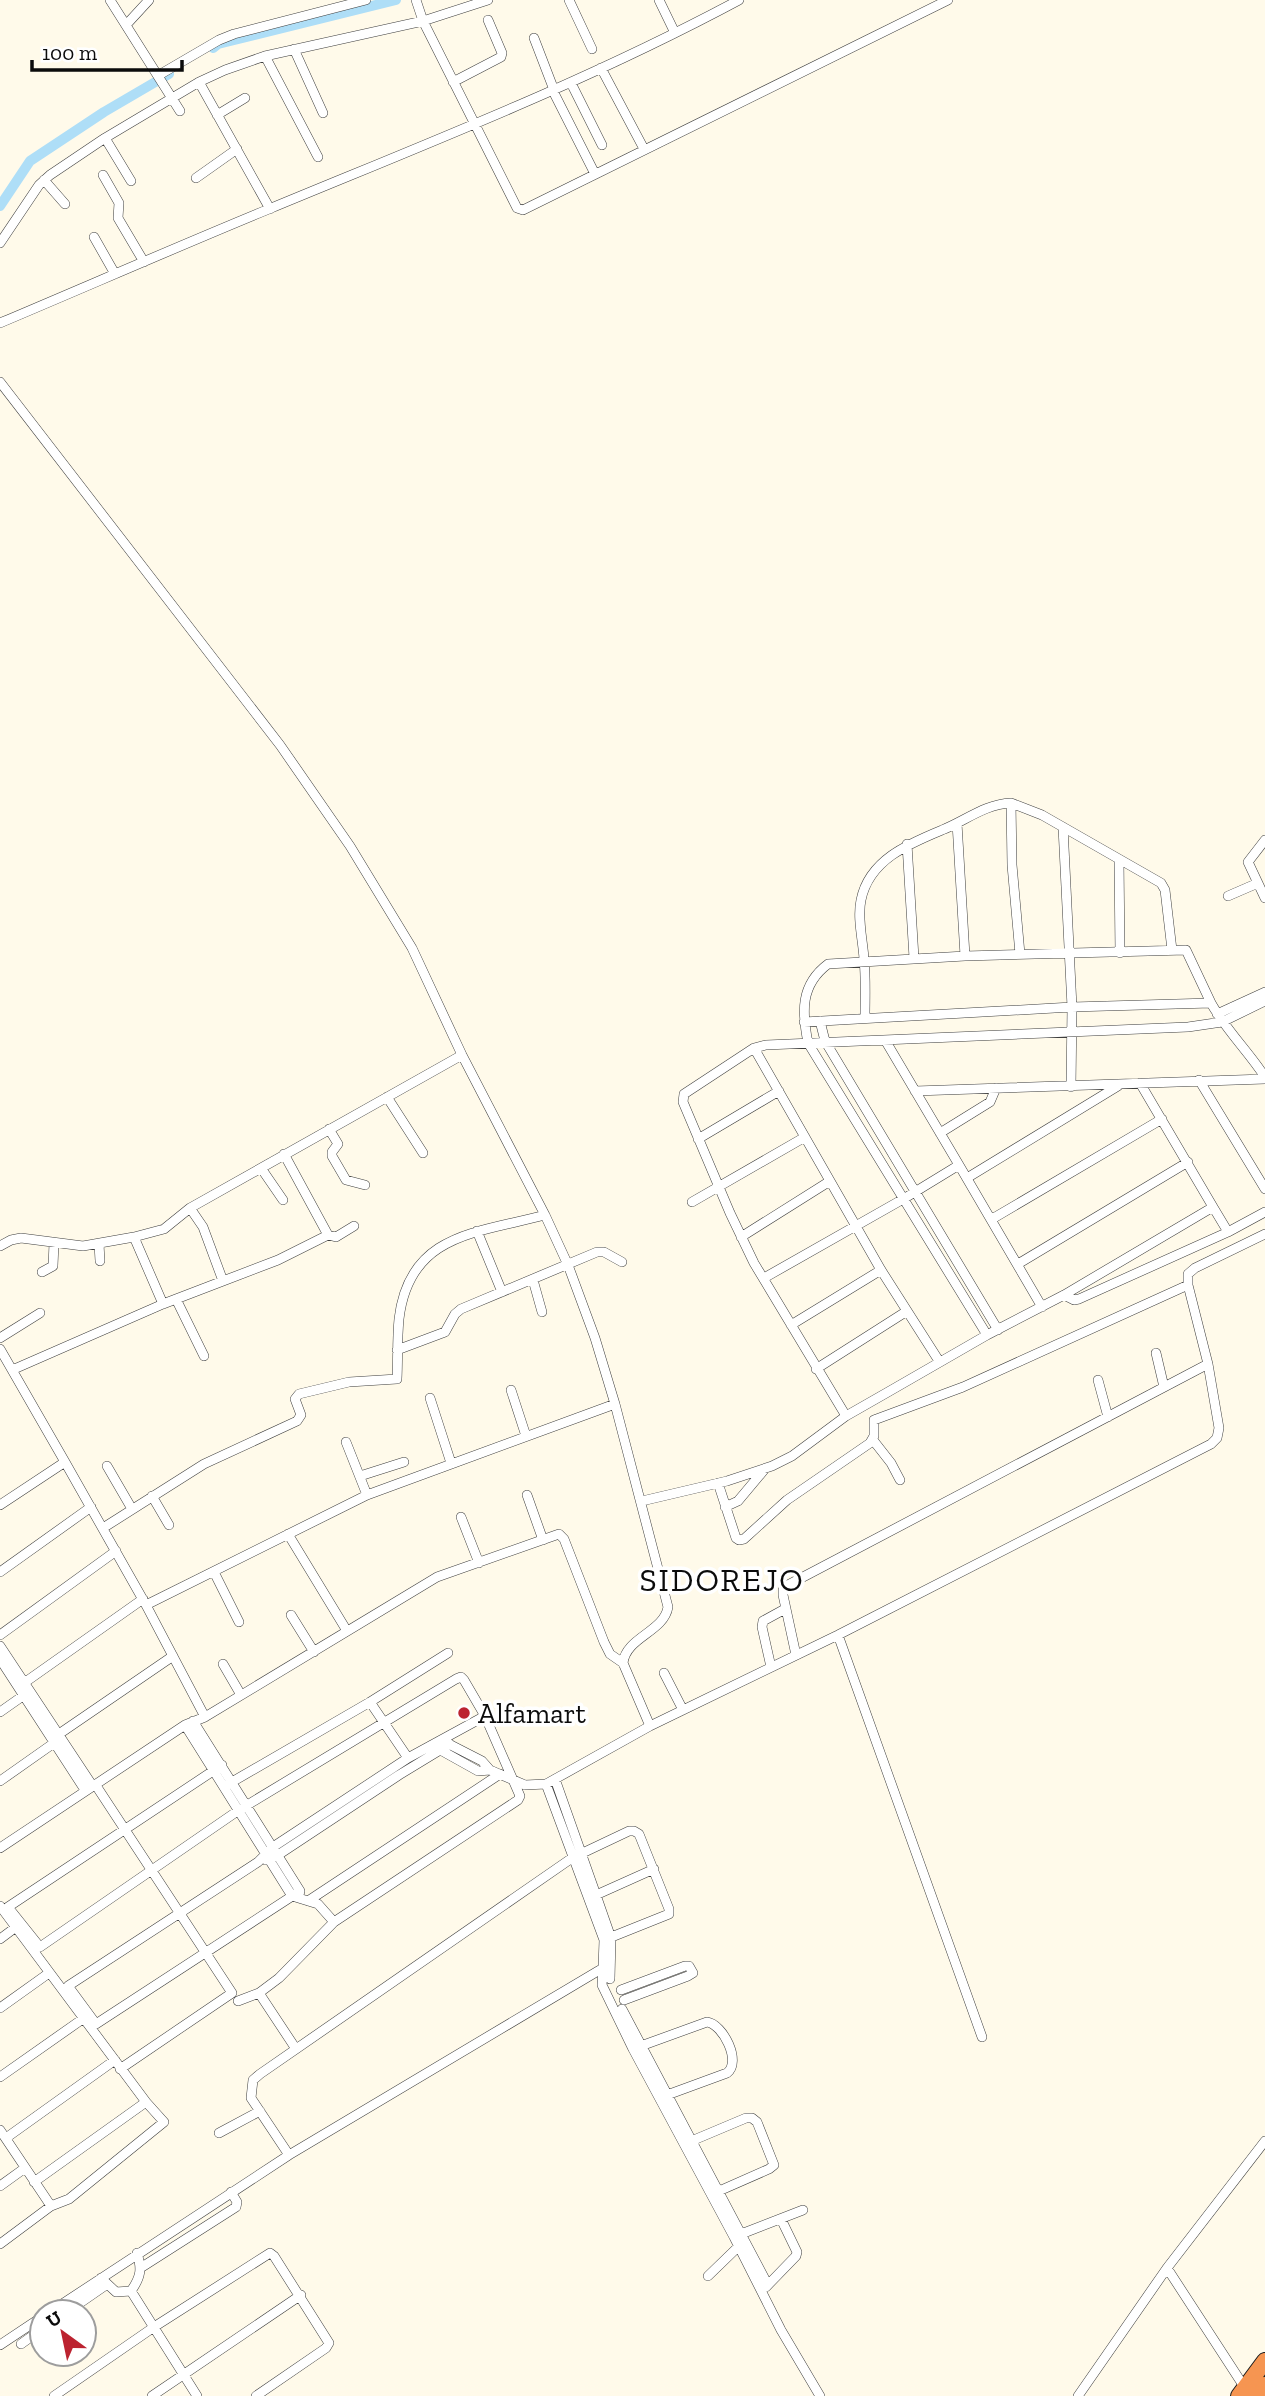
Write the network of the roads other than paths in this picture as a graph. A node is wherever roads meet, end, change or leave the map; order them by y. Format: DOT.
graph roads {
  1 [pos="110,0"];
  2 [pos="149,0"];
  3 [pos="366,0"];
  4 [pos="416,0"];
  5 [pos="488,0"];
  6 [pos="569,0"];
  7 [pos="659,0"];
  8 [pos="739,0"];
  9 [pos="948,0"];
  10 [pos="421,17"];
  11 [pos="488,20"];
  12 [pos="126,25"];
  13 [pos="675,33"];
  14 [pos="534,38"];
  15 [pos="294,48"];
  16 [pos="592,49"];
  17 [pos="265,56"];
  18 [pos="601,68"];
  19 [pos="160,76"];
  20 [pos="199,82"];
  21 [pos="453,82"];
  22 [pos="571,83"];
  23 [pos="553,90"];
  24 [pos="172,97"];
  25 [pos="245,98"];
  26 [pos="180,111"];
  27 [pos="323,113"];
  28 [pos="217,115"];
  29 [pos="475,126"];
  30 [pos="105,138"];
  31 [pos="602,145"];
  32 [pos="237,149"];
  33 [pos="644,149"];
  34 [pos="318,156"];
  35 [pos="103,174"];
  36 [pos="595,174"];
  37 [pos="196,178"];
  38 [pos="44,180"];
  39 [pos="131,181"];
  40 [pos="65,204"];
  41 [pos="270,209"];
  42 [pos="94,237"];
  43 [pos="0,243"];
  44 [pos="144,262"];
  45 [pos="115,274"];
  46 [pos="0,323"];
  47 [pos="0,382"];
  48 [pos="1011,803"];
  49 [pos="957,823"];
  50 [pos="1063,827"];
  51 [pos="1265,840"];
  52 [pos="906,844"];
  53 [pos="1119,860"];
  54 [pos="1258,883"];
  55 [pos="1264,895"];
  56 [pos="1228,896"];
  57 [pos="1172,950"];
  58 [pos="1120,953"];
  59 [pos="1020,954"];
  60 [pos="1070,955"];
  61 [pos="965,956"];
  62 [pos="915,958"];
  63 [pos="865,962"];
  64 [pos="1265,992"];
  65 [pos="1265,1001"];
  66 [pos="1211,1003"];
  67 [pos="1072,1007"];
  68 [pos="865,1018"];
  69 [pos="1219,1018"];
  70 [pos="820,1021"];
  71 [pos="804,1022"];
  72 [pos="1073,1031"];
  73 [pos="885,1040"];
  74 [pos="825,1041"];
  75 [pos="807,1043"];
  76 [pos="754,1048"];
  77 [pos="462,1055"];
  78 [pos="1265,1078"];
  79 [pos="1199,1080"];
  80 [pos="1140,1083"];
  81 [pos="1122,1084"];
  82 [pos="1071,1087"];
  83 [pos="996,1088"];
  84 [pos="779,1091"];
  85 [pos="915,1091"];
  86 [pos="387,1097"];
  87 [pos="1162,1119"];
  88 [pos="329,1129"];
  89 [pos="940,1133"];
  90 [pos="804,1137"];
  91 [pos="698,1139"];
  92 [pos="423,1153"];
  93 [pos="284,1154"];
  94 [pos="1188,1162"];
  95 [pos="959,1165"];
  96 [pos="261,1168"];
  97 [pos="967,1178"];
  98 [pos="830,1181"];
  99 [pos="366,1185"];
  100 [pos="718,1187"];
  101 [pos="1265,1189"];
  102 [pos="915,1192"];
  103 [pos="905,1198"];
  104 [pos="283,1200"];
  105 [pos="692,1202"];
  106 [pos="1213,1207"];
  107 [pos="189,1210"];
  108 [pos="543,1212"];
  109 [pos="1265,1212"];
  110 [pos="992,1219"];
  111 [pos="354,1226"];
  112 [pos="856,1226"];
  113 [pos="477,1231"];
  114 [pos="1228,1232"];
  115 [pos="1265,1234"];
  116 [pos="328,1235"];
  117 [pos="134,1237"];
  118 [pos="741,1237"];
  119 [pos="54,1243"];
  120 [pos="99,1244"];
  121 [pos="0,1246"];
  122 [pos="100,1261"];
  123 [pos="622,1262"];
  124 [pos="1018,1264"];
  125 [pos="568,1265"];
  126 [pos="881,1270"];
  127 [pos="42,1272"];
  128 [pos="764,1278"];
  129 [pos="533,1280"];
  130 [pos="220,1282"];
  131 [pos="1188,1284"];
  132 [pos="502,1292"];
  133 [pos="1064,1295"];
  134 [pos="176,1299"];
  135 [pos="163,1304"];
  136 [pos="1042,1307"];
  137 [pos="907,1311"];
  138 [pos="542,1312"];
  139 [pos="40,1313"];
  140 [pos="791,1325"];
  141 [pos="998,1330"];
  142 [pos="987,1335"];
  143 [pos="0,1338"];
  144 [pos="0,1349"];
  145 [pos="397,1350"];
  146 [pos="1156,1353"];
  147 [pos="204,1356"];
  148 [pos="939,1362"];
  149 [pos="1208,1364"];
  150 [pos="816,1369"];
  151 [pos="12,1370"];
  152 [pos="1098,1380"];
  153 [pos="1164,1387"];
  154 [pos="511,1390"];
  155 [pos="430,1398"];
  156 [pos="615,1404"];
  157 [pos="868,1404"];
  158 [pos="846,1416"];
  159 [pos="1108,1417"];
  160 [pos="874,1420"];
  161 [pos="526,1436"];
  162 [pos="873,1440"];
  163 [pos="346,1442"];
  164 [pos="65,1462"];
  165 [pos="404,1462"];
  166 [pos="451,1463"];
  167 [pos="107,1466"];
  168 [pos="764,1469"];
  169 [pos="360,1476"];
  170 [pos="900,1480"];
  171 [pos="718,1483"];
  172 [pos="0,1489"];
  173 [pos="527,1494"];
  174 [pos="367,1495"];
  175 [pos="152,1496"];
  176 [pos="642,1501"];
  177 [pos="4,1502"];
  178 [pos="91,1507"];
  179 [pos="726,1507"];
  180 [pos="132,1509"];
  181 [pos="461,1517"];
  182 [pos="169,1525"];
  183 [pos="103,1528"];
  184 [pos="288,1534"];
  185 [pos="543,1540"];
  186 [pos="116,1551"];
  187 [pos="479,1563"];
  188 [pos="0,1572"];
  189 [pos="214,1572"];
  190 [pos="145,1602"];
  191 [pos="785,1609"];
  192 [pos="291,1615"];
  193 [pos="239,1622"];
  194 [pos="347,1631"];
  195 [pos="0,1635"];
  196 [pos="838,1635"];
  197 [pos="0,1646"];
  198 [pos="314,1652"];
  199 [pos="448,1653"];
  200 [pos="796,1655"];
  201 [pos="173,1656"];
  202 [pos="0,1658"];
  203 [pos="623,1663"];
  204 [pos="223,1664"];
  205 [pos="771,1667"];
  206 [pos="664,1673"];
  207 [pos="24,1683"];
  208 [pos="27,1694"];
  209 [pos="241,1695"];
  210 [pos="370,1702"];
  211 [pos="683,1710"];
  212 [pos="0,1712"];
  213 [pos="485,1716"];
  214 [pos="205,1717"];
  215 [pos="189,1723"];
  216 [pos="384,1724"];
  217 [pos="650,1726"];
  218 [pos="59,1734"];
  219 [pos="54,1743"];
  220 [pos="440,1745"];
  221 [pos="473,1756"];
  222 [pos="408,1758"];
  223 [pos="468,1765"];
  224 [pos="218,1767"];
  225 [pos="490,1770"];
  226 [pos="397,1771"];
  227 [pos="500,1774"];
  228 [pos="511,1778"];
  229 [pos="0,1781"];
  230 [pos="551,1782"];
  231 [pos="229,1784"];
  232 [pos="91,1786"];
  233 [pos="243,1808"];
  234 [pos="125,1830"];
  235 [pos="0,1848"];
  236 [pos="272,1853"];
  237 [pos="576,1856"];
  238 [pos="654,1869"];
  239 [pos="151,1870"];
  240 [pos="596,1895"];
  241 [pos="300,1897"];
  242 [pos="0,1906"];
  243 [pos="180,1913"];
  244 [pos="334,1922"];
  245 [pos="16,1927"];
  246 [pos="0,1939"];
  247 [pos="608,1939"];
  248 [pos="206,1953"];
  249 [pos="49,1973"];
  250 [pos="605,1975"];
  251 [pos="259,1993"];
  252 [pos="238,2001"];
  253 [pos="621,2004"];
  254 [pos="0,2008"];
  255 [pos="84,2018"];
  256 [pos="982,2037"];
  257 [pos="637,2047"];
  258 [pos="296,2049"];
  259 [pos="117,2064"];
  260 [pos="0,2077"];
  261 [pos="667,2095"];
  262 [pos="146,2102"];
  263 [pos="260,2111"];
  264 [pos="219,2133"];
  265 [pos="3,2134"];
  266 [pos="1265,2141"];
  267 [pos="687,2143"];
  268 [pos="289,2155"];
  269 [pos="25,2168"];
  270 [pos="34,2182"];
  271 [pos="0,2186"];
  272 [pos="719,2190"];
  273 [pos="231,2192"];
  274 [pos="51,2206"];
  275 [pos="803,2210"];
  276 [pos="781,2219"];
  277 [pos="738,2239"];
  278 [pos="0,2244"];
  279 [pos="137,2253"];
  280 [pos="142,2267"];
  281 [pos="1167,2268"];
  282 [pos="708,2276"];
  283 [pos="104,2281"];
  284 [pos="765,2288"];
  285 [pos="131,2291"];
  286 [pos="300,2295"];
  287 [pos="74,2298"];
  288 [pos="84,2298"];
  289 [pos="28,2326"];
  290 [pos="154,2327"];
  291 [pos="28,2339"];
  292 [pos="21,2344"];
  293 [pos="0,2345"];
  294 [pos="1265,2361"];
  295 [pos="184,2375"];
  296 [pos="1265,2385"];
  297 [pos="1247,2393"];
  298 [pos="54,2396"];
  299 [pos="152,2396"];
  300 [pos="197,2396"];
  301 [pos="256,2396"];
  302 [pos="820,2396"];
  303 [pos="1078,2396"];
  1 -- 12 [label="street"];
  2 -- 12 [label="street"];
  3 -- 19 [label="street"];
  4 -- 10 [label="street"];
  5 -- 10 [label="street"];
  6 -- 16 [label="street"];
  7 -- 13 [label="street"];
  8 -- 13 [label="street"];
  9 -- 33 [label="street"];
  10 -- 15 [label="street"];
  10 -- 21 [label="street"];
  11 -- 21 [label="street"];
  12 -- 19 [label="street"];
  13 -- 18 [label="street"];
  14 -- 23 [label="street"];
  15 -- 17 [label="street"];
  15 -- 27 [label="street"];
  17 -- 20 [label="street"];
  17 -- 34 [label="street"];
  18 -- 22 [label="street"];
  18 -- 33 [label="street"];
  19 -- 24 [label="street"];
  20 -- 24 [label="street"];
  20 -- 28 [label="street"];
  21 -- 29 [label="street"];
  22 -- 23 [label="street"];
  22 -- 31 [label="street"];
  23 -- 29 [label="street"];
  23 -- 36 [label="street"];
  24 -- 26 [label="street"];
  24 -- 30 [label="street"];
  25 -- 28 [label="street"];
  28 -- 32 [label="street"];
  29 -- 36 [label="street"];
  29 -- 41 [label="street"];
  30 -- 38 [label="street"];
  30 -- 39 [label="street"];
  32 -- 37 [label="street"];
  32 -- 41 [label="street"];
  33 -- 36 [label="street"];
  35 -- 44 [label="street"];
  38 -- 40 [label="street"];
  38 -- 43 [label="street"];
  41 -- 44 [label="street"];
  42 -- 45 [label="street"];
  44 -- 45 [label="street"];
  45 -- 46 [label="street"];
  47 -- 77 [label="street"];
  48 -- 49 [label="street"];
  48 -- 50 [label="street"];
  48 -- 59 [label="street"];
  49 -- 52 [label="street"];
  49 -- 61 [label="street"];
  50 -- 53 [label="street"];
  50 -- 60 [label="street"];
  51 -- 54 [label="street"];
  52 -- 62 [label="street"];
  52 -- 63 [label="street"];
  53 -- 57 [label="street"];
  53 -- 58 [label="street"];
  54 -- 55 [label="street"];
  54 -- 56 [label="street"];
  57 -- 58 [label="street"];
  57 -- 66 [label="street"];
  58 -- 60 [label="street"];
  59 -- 60 [label="street"];
  59 -- 61 [label="street"];
  60 -- 67 [label="street"];
  61 -- 62 [label="street"];
  62 -- 63 [label="street"];
  63 -- 68 [label="street"];
  63 -- 71 [label="street"];
  64 -- 69 [label="street"];
  65 -- 69 [label="street"];
  66 -- 67 [label="street"];
  66 -- 69 [label="street"];
  67 -- 68 [label="street"];
  67 -- 72 [label="street"];
  68 -- 70 [label="street"];
  69 -- 72 [label="street"];
  69 -- 78 [label="street"];
  70 -- 71 [label="street"];
  70 -- 74 [label="street"];
  71 -- 75 [label="street"];
  72 -- 73 [label="street"];
  72 -- 82 [label="street"];
  73 -- 74 [label="street"];
  73 -- 85 [label="street"];
  74 -- 75 [label="street"];
  74 -- 102 [label="street"];
  75 -- 76 [label="street"];
  75 -- 103 [label="street"];
  76 -- 84 [label="street"];
  76 -- 91 [label="street"];
  77 -- 86 [label="street"];
  77 -- 108 [label="street"];
  78 -- 79 [label="street"];
  79 -- 80 [label="street"];
  79 -- 101 [label="street"];
  80 -- 81 [label="street"];
  80 -- 87 [label="street"];
  81 -- 82 [label="street"];
  81 -- 97 [label="street"];
  82 -- 83 [label="street"];
  83 -- 85 [label="street"];
  83 -- 89 [label="street"];
  84 -- 90 [label="street"];
  84 -- 91 [label="street"];
  85 -- 89 [label="street"];
  86 -- 88 [label="street"];
  86 -- 92 [label="street"];
  87 -- 94 [label="street"];
  87 -- 110 [label="street"];
  88 -- 93 [label="street"];
  88 -- 99 [label="street"];
  89 -- 95 [label="street"];
  90 -- 98 [label="street"];
  90 -- 100 [label="street"];
  91 -- 100 [label="street"];
  93 -- 96 [label="street"];
  93 -- 116 [label="street"];
  94 -- 106 [label="street"];
  94 -- 124 [label="street"];
  95 -- 97 [label="street"];
  95 -- 102 [label="street"];
  96 -- 104 [label="street"];
  96 -- 107 [label="street"];
  97 -- 110 [label="street"];
  98 -- 112 [label="street"];
  98 -- 118 [label="street"];
  100 -- 105 [label="street"];
  100 -- 118 [label="street"];
  102 -- 103 [label="street"];
  102 -- 141 [label="street"];
  103 -- 112 [label="street"];
  103 -- 142 [label="street"];
  106 -- 114 [label="street"];
  106 -- 133 [label="street"];
  107 -- 117 [label="street"];
  107 -- 130 [label="street"];
  108 -- 113 [label="street"];
  108 -- 125 [label="street"];
  109 -- 114 [label="street"];
  110 -- 124 [label="street"];
  111 -- 116 [label="street"];
  112 -- 126 [label="street"];
  112 -- 128 [label="street"];
  113 -- 132 [label="street"];
  113 -- 145 [label="street"];
  114 -- 133 [label="street"];
  115 -- 131 [label="street"];
  116 -- 130 [label="street"];
  117 -- 120 [label="street"];
  117 -- 135 [label="street"];
  118 -- 128 [label="street"];
  119 -- 120 [label="street"];
  119 -- 121 [label="street"];
  119 -- 127 [label="street"];
  120 -- 122 [label="street"];
  123 -- 125 [label="street"];
  124 -- 136 [label="street"];
  125 -- 129 [label="street"];
  125 -- 156 [label="street"];
  126 -- 137 [label="street"];
  126 -- 140 [label="street"];
  128 -- 140 [label="street"];
  129 -- 132 [label="street"];
  129 -- 138 [label="street"];
  130 -- 134 [label="street"];
  131 -- 149 [label="street"];
  131 -- 160 [label="street"];
  132 -- 145 [label="street"];
  133 -- 136 [label="street"];
  134 -- 135 [label="street"];
  134 -- 147 [label="street"];
  135 -- 151 [label="street"];
  136 -- 141 [label="street"];
  137 -- 148 [label="street"];
  137 -- 150 [label="street"];
  139 -- 143 [label="street"];
  140 -- 150 [label="street"];
  141 -- 142 [label="street"];
  142 -- 148 [label="street"];
  144 -- 151 [label="street"];
  145 -- 175 [label="street"];
  146 -- 153 [label="street"];
  148 -- 157 [label="street"];
  149 -- 153 [label="street"];
  149 -- 196 [label="street"];
  150 -- 158 [label="street"];
  151 -- 164 [label="street"];
  152 -- 159 [label="street"];
  153 -- 159 [label="street"];
  154 -- 161 [label="street"];
  155 -- 166 [label="street"];
  156 -- 161 [label="street"];
  156 -- 176 [label="street"];
  157 -- 158 [label="street"];
  157 -- 160 [label="street"];
  158 -- 168 [label="street"];
  159 -- 191 [label="street"];
  160 -- 162 [label="street"];
  161 -- 166 [label="street"];
  162 -- 170 [label="street"];
  162 -- 179 [label="street"];
  163 -- 169 [label="street"];
  164 -- 177 [label="street"];
  164 -- 178 [label="street"];
  165 -- 169 [label="street"];
  166 -- 174 [label="street"];
  167 -- 180 [label="street"];
  168 -- 171 [label="street"];
  168 -- 179 [label="street"];
  169 -- 174 [label="street"];
  171 -- 176 [label="street"];
  171 -- 179 [label="street"];
  172 -- 177 [label="street"];
  173 -- 185 [label="street"];
  174 -- 184 [label="street"];
  175 -- 180 [label="street"];
  175 -- 182 [label="street"];
  176 -- 203 [label="street"];
  178 -- 183 [label="street"];
  178 -- 188 [label="street"];
  180 -- 183 [label="street"];
  181 -- 187 [label="street"];
  183 -- 186 [label="street"];
  184 -- 189 [label="street"];
  184 -- 194 [label="street"];
  185 -- 187 [label="street"];
  185 -- 203 [label="street"];
  186 -- 190 [label="street"];
  186 -- 195 [label="street"];
  187 -- 194 [label="street"];
  189 -- 190 [label="street"];
  189 -- 193 [label="street"];
  190 -- 201 [label="street"];
  190 -- 207 [label="street"];
  191 -- 200 [label="street"];
  191 -- 205 [label="street"];
  192 -- 198 [label="street"];
  194 -- 198 [label="street"];
  196 -- 200 [label="street"];
  196 -- 256 [label="street"];
  197 -- 207 [label="street"];
  198 -- 209 [label="street"];
  199 -- 210 [label="street"];
  200 -- 205 [label="street"];
  201 -- 214 [label="street"];
  201 -- 218 [label="street"];
  202 -- 208 [label="street"];
  203 -- 217 [label="street"];
  204 -- 209 [label="street"];
  205 -- 211 [label="street"];
  206 -- 211 [label="street"];
  207 -- 208 [label="street"];
  208 -- 212 [label="street"];
  208 -- 218 [label="street"];
  208 -- 219 [label="street"];
  209 -- 214 [label="street"];
  210 -- 216 [label="street"];
  210 -- 231 [label="street"];
  211 -- 217 [label="street"];
  213 -- 216 [label="street"];
  213 -- 220 [label="street"];
  213 -- 228 [label="street"];
  214 -- 215 [label="street"];
  215 -- 224 [label="street"];
  215 -- 232 [label="street"];
  216 -- 222 [label="street"];
  216 -- 233 [label="street"];
  217 -- 230 [label="street"];
  218 -- 219 [label="street"];
  218 -- 232 [label="street"];
  219 -- 229 [label="street"];
  219 -- 232 [label="street"];
  220 -- 221 [label="street"];
  220 -- 222 [label="street"];
  220 -- 223 [label="street"];
  220 -- 226 [label="street"];
  221 -- 223 [label="street"];
  221 -- 225 [label="street"];
  222 -- 226 [label="street"];
  223 -- 225 [label="street"];
  224 -- 231 [label="street"];
  224 -- 234 [label="street"];
  225 -- 227 [label="street"];
  226 -- 236 [label="street"];
  227 -- 228 [label="street"];
  227 -- 241 [label="street"];
  228 -- 230 [label="street"];
  228 -- 244 [label="street"];
  230 -- 237 [label="street"];
  231 -- 233 [label="street"];
  232 -- 234 [label="street"];
  232 -- 235 [label="street"];
  233 -- 236 [label="street"];
  233 -- 239 [label="street"];
  234 -- 239 [label="street"];
  234 -- 239 [label="street"];
  236 -- 241 [label="street"];
  236 -- 243 [label="street"];
  237 -- 238 [label="street"];
  237 -- 240 [label="street"];
  237 -- 247 [label="street"];
  237 -- 258 [label="street"];
  238 -- 240 [label="street"];
  238 -- 247 [label="street"];
  239 -- 243 [label="street"];
  240 -- 247 [label="street"];
  241 -- 244 [label="street"];
  241 -- 248 [label="street"];
  242 -- 245 [label="street"];
  243 -- 248 [label="street"];
  243 -- 248 [label="street"];
  244 -- 251 [label="street"];
  245 -- 246 [label="street"];
  245 -- 249 [label="street"];
  247 -- 250 [label="street"];
  248 -- 259 [label="street"];
  249 -- 254 [label="street"];
  249 -- 255 [label="street"];
  250 -- 253 [label="street"];
  250 -- 253 [label="street"];
  250 -- 268 [label="street"];
  251 -- 252 [label="street"];
  251 -- 258 [label="street"];
  253 -- 253 [label="street"];
  253 -- 257 [label="street"];
  255 -- 259 [label="street"];
  255 -- 260 [label="street"];
  257 -- 261 [label="street"];
  257 -- 261 [label="street"];
  257 -- 267 [label="street"];
  258 -- 263 [label="street"];
  259 -- 262 [label="street"];
  259 -- 265 [label="street"];
  261 -- 267 [label="street"];
  262 -- 270 [label="street"];
  262 -- 274 [label="street"];
  263 -- 264 [label="street"];
  263 -- 268 [label="street"];
  265 -- 269 [label="street"];
  266 -- 281 [label="street"];
  267 -- 272 [label="street"];
  267 -- 272 [label="street"];
  267 -- 277 [label="street"];
  268 -- 273 [label="street"];
  269 -- 270 [label="street"];
  269 -- 271 [label="street"];
  270 -- 274 [label="street"];
  272 -- 277 [label="street"];
  273 -- 279 [label="street"];
  273 -- 280 [label="street"];
  274 -- 278 [label="street"];
  275 -- 276 [label="street"];
  276 -- 277 [label="street"];
  276 -- 284 [label="street"];
  277 -- 282 [label="street"];
  277 -- 284 [label="street"];
  279 -- 280 [label="street"];
  279 -- 283 [label="street"];
  280 -- 285 [label="street"];
  281 -- 297 [label="street"];
  281 -- 303 [label="street"];
  283 -- 285 [label="street"];
  283 -- 287 [label="street"];
  283 -- 288 [label="street"];
  284 -- 302 [label="street"];
  285 -- 290 [label="street"];
  286 -- 290 [label="street"];
  286 -- 295 [label="street"];
  286 -- 301 [label="street"];
  289 -- 293 [label="street"];
  290 -- 295 [label="street"];
  290 -- 298 [label="street"];
  291 -- 292 [label="street"];
  294 -- 297 [label="highway"];
  295 -- 299 [label="street"];
  295 -- 300 [label="street"];
  296 -- 297 [label="highway"];
}
